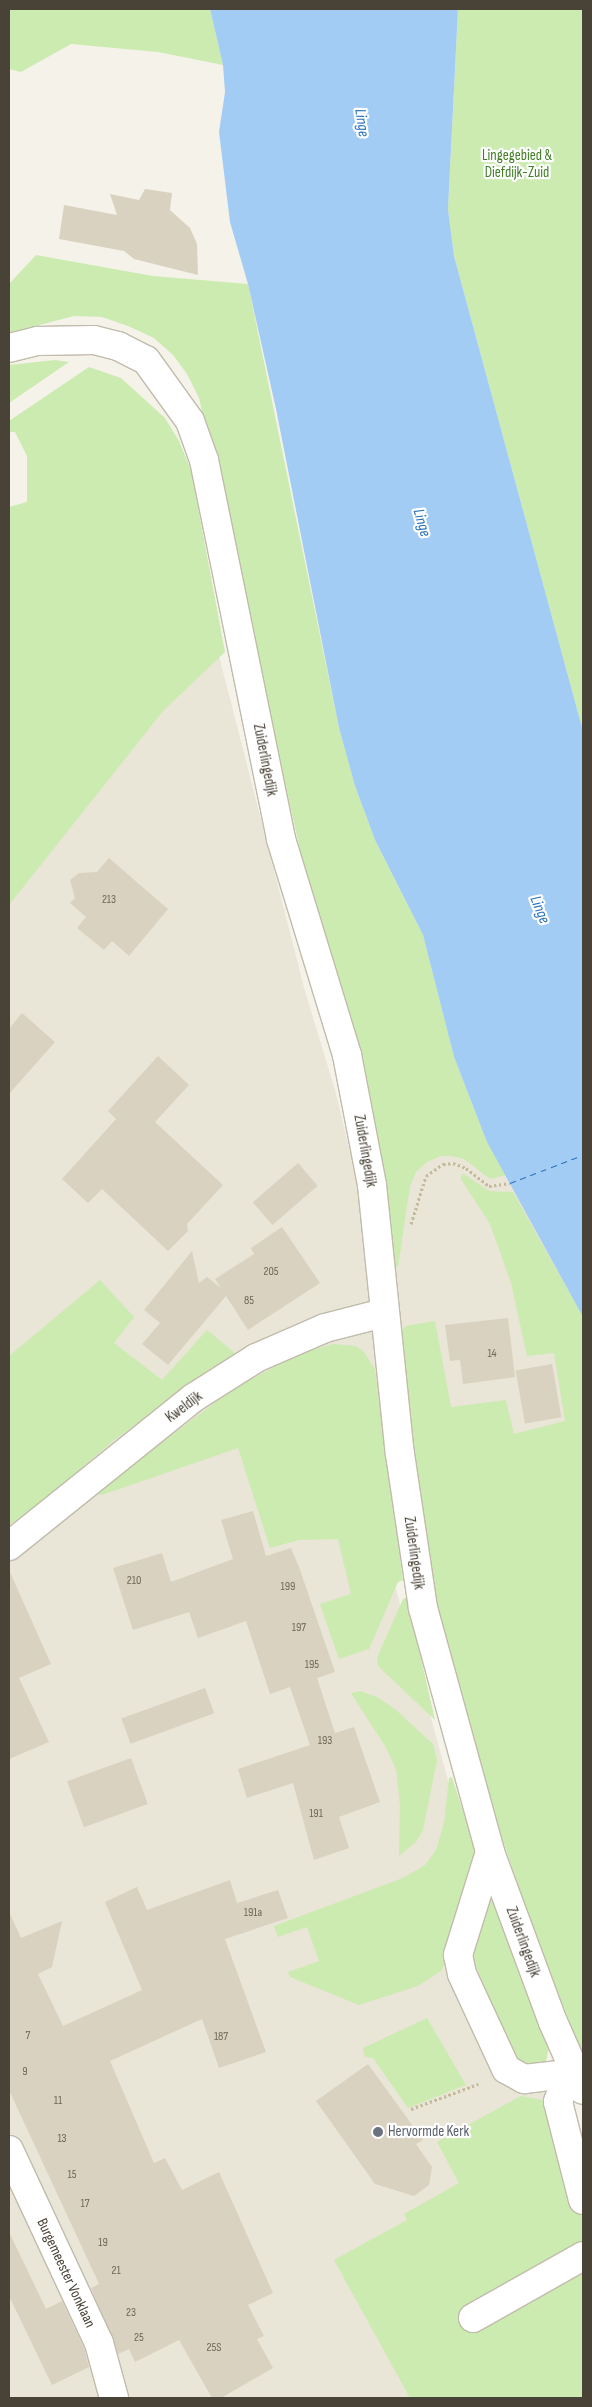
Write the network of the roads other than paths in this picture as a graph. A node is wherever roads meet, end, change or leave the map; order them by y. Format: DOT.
graph roads {
  1 [pos="9,348"];
  2 [pos="384,1313"];
  3 [pos="9,1546"];
  4 [pos="490,1852"];
  5 [pos="579,2082"];
  6 [pos="9,2150"];
  7 [pos="583,2200"];
  8 [pos="583,2256"];
  9 [pos="473,2318"];
  10 [pos="114,2398"];
  1 -- 2 [label="street, Zuiderlingedijk"];
  2 -- 3 [label="street, Kweldijk"];
  2 -- 4 [label="street, Zuiderlingedijk"];
  4 -- 5 [label="street, Zuiderlingedijk"];
  4 -- 5 [label="street"];
  5 -- 7 [label="street"];
  6 -- 10 [label="street, Burgemeester Vonklaan"];
  8 -- 9 [label="street"];
}
